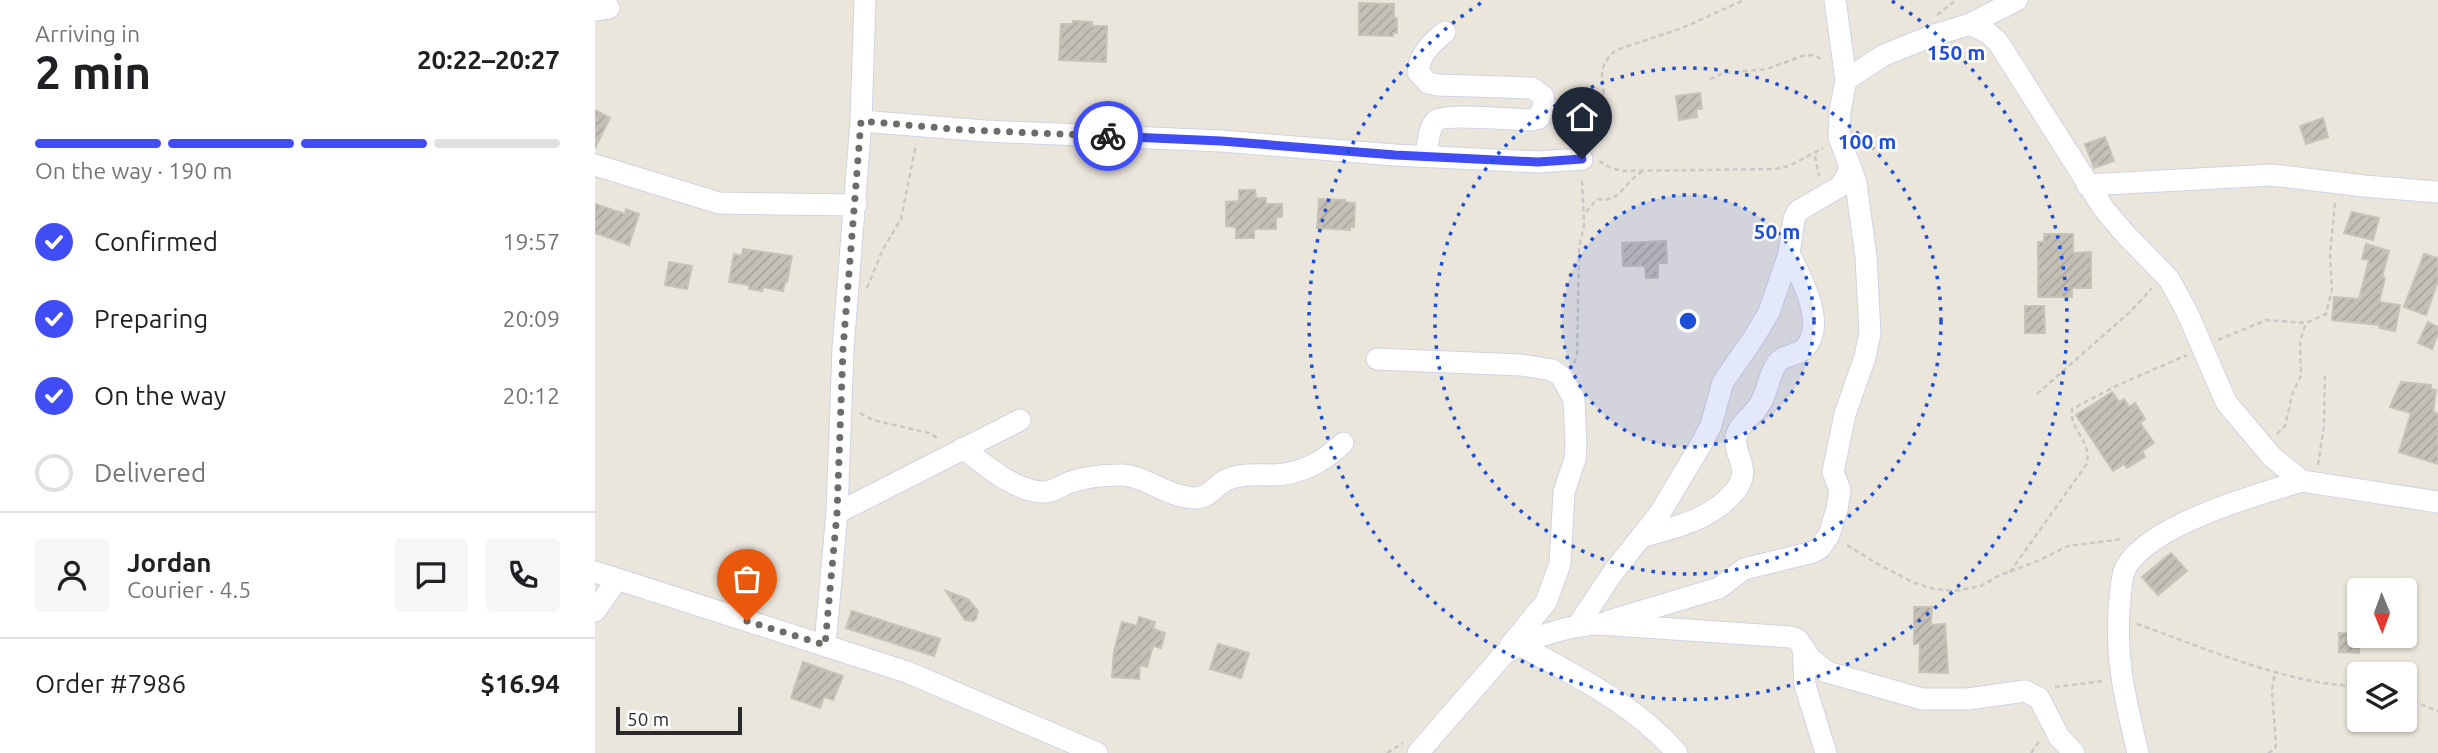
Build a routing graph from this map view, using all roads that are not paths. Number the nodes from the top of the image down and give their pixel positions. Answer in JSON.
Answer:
{"nodes":[{"id":1,"x":865,"y":0,"type":"edge"},
{"id":2,"x":1836,"y":0,"type":"edge"},
{"id":3,"x":2017,"y":0,"type":"edge"},
{"id":4,"x":1970,"y":24,"type":"junction"},
{"id":5,"x":1445,"y":32,"type":"dead end"},
{"id":6,"x":1846,"y":84,"type":"junction"},
{"id":7,"x":861,"y":121,"type":"junction"},
{"id":8,"x":1426,"y":156,"type":"junction"},
{"id":9,"x":1582,"y":159,"type":"road end"},
{"id":10,"x":595,"y":165,"type":"edge"},
{"id":11,"x":1850,"y":166,"type":"junction"},
{"id":12,"x":2087,"y":185,"type":"junction"},
{"id":13,"x":2436,"y":190,"type":"edge"},
{"id":14,"x":856,"y":205,"type":"junction"},
{"id":15,"x":1789,"y":254,"type":"junction"},
{"id":16,"x":1377,"y":359,"type":"dead end"},
{"id":17,"x":1020,"y":420,"type":"dead end"},
{"id":18,"x":1343,"y":443,"type":"dead end"},
{"id":19,"x":959,"y":451,"type":"junction"},
{"id":20,"x":2311,"y":482,"type":"junction"},
{"id":21,"x":2438,"y":502,"type":"edge"},
{"id":22,"x":837,"y":513,"type":"junction"},
{"id":23,"x":1641,"y":537,"type":"junction"},
{"id":24,"x":595,"y":572,"type":"edge"},
{"id":25,"x":617,"y":580,"type":"junction"},
{"id":26,"x":595,"y":611,"type":"edge"},
{"id":27,"x":1588,"y":625,"type":"junction"},
{"id":28,"x":825,"y":645,"type":"junction"},
{"id":29,"x":1803,"y":647,"type":"junction"},
{"id":30,"x":1512,"y":649,"type":"junction"},
{"id":31,"x":1097,"y":753,"type":"edge"},
{"id":32,"x":1418,"y":753,"type":"edge"},
{"id":33,"x":1677,"y":753,"type":"edge"},
{"id":34,"x":1826,"y":753,"type":"edge"},
{"id":35,"x":2074,"y":753,"type":"edge"},
{"id":36,"x":2138,"y":753,"type":"edge"}],
"edges":[{"from":1,"to":7,"type":"street"},
{"from":2,"to":6,"type":"street"},
{"from":3,"to":4,"type":"street"},
{"from":4,"to":6,"type":"street"},
{"from":4,"to":12,"type":"street"},
{"from":5,"to":8,"type":"street"},
{"from":6,"to":11,"type":"street"},
{"from":7,"to":8,"type":"street"},
{"from":7,"to":14,"type":"street"},
{"from":8,"to":9,"type":"street"},
{"from":10,"to":14,"type":"street"},
{"from":11,"to":15,"type":"street"},
{"from":11,"to":27,"type":"street"},
{"from":12,"to":13,"type":"street"},
{"from":12,"to":20,"type":"street"},
{"from":14,"to":22,"type":"street"},
{"from":15,"to":23,"type":"street"},
{"from":15,"to":23,"type":"street"},
{"from":16,"to":30,"type":"street"},
{"from":17,"to":19,"type":"street"},
{"from":18,"to":19,"type":"street"},
{"from":19,"to":22,"type":"street"},
{"from":20,"to":21,"type":"street"},
{"from":20,"to":36,"type":"street"},
{"from":22,"to":28,"type":"street"},
{"from":23,"to":27,"type":"street"},
{"from":24,"to":25,"type":"street"},
{"from":25,"to":26,"type":"street"},
{"from":25,"to":28,"type":"street"},
{"from":27,"to":29,"type":"street"},
{"from":27,"to":30,"type":"street"},
{"from":28,"to":31,"type":"street"},
{"from":29,"to":34,"type":"street"},
{"from":29,"to":35,"type":"street"},
{"from":30,"to":32,"type":"street"},
{"from":30,"to":33,"type":"street"}]}
